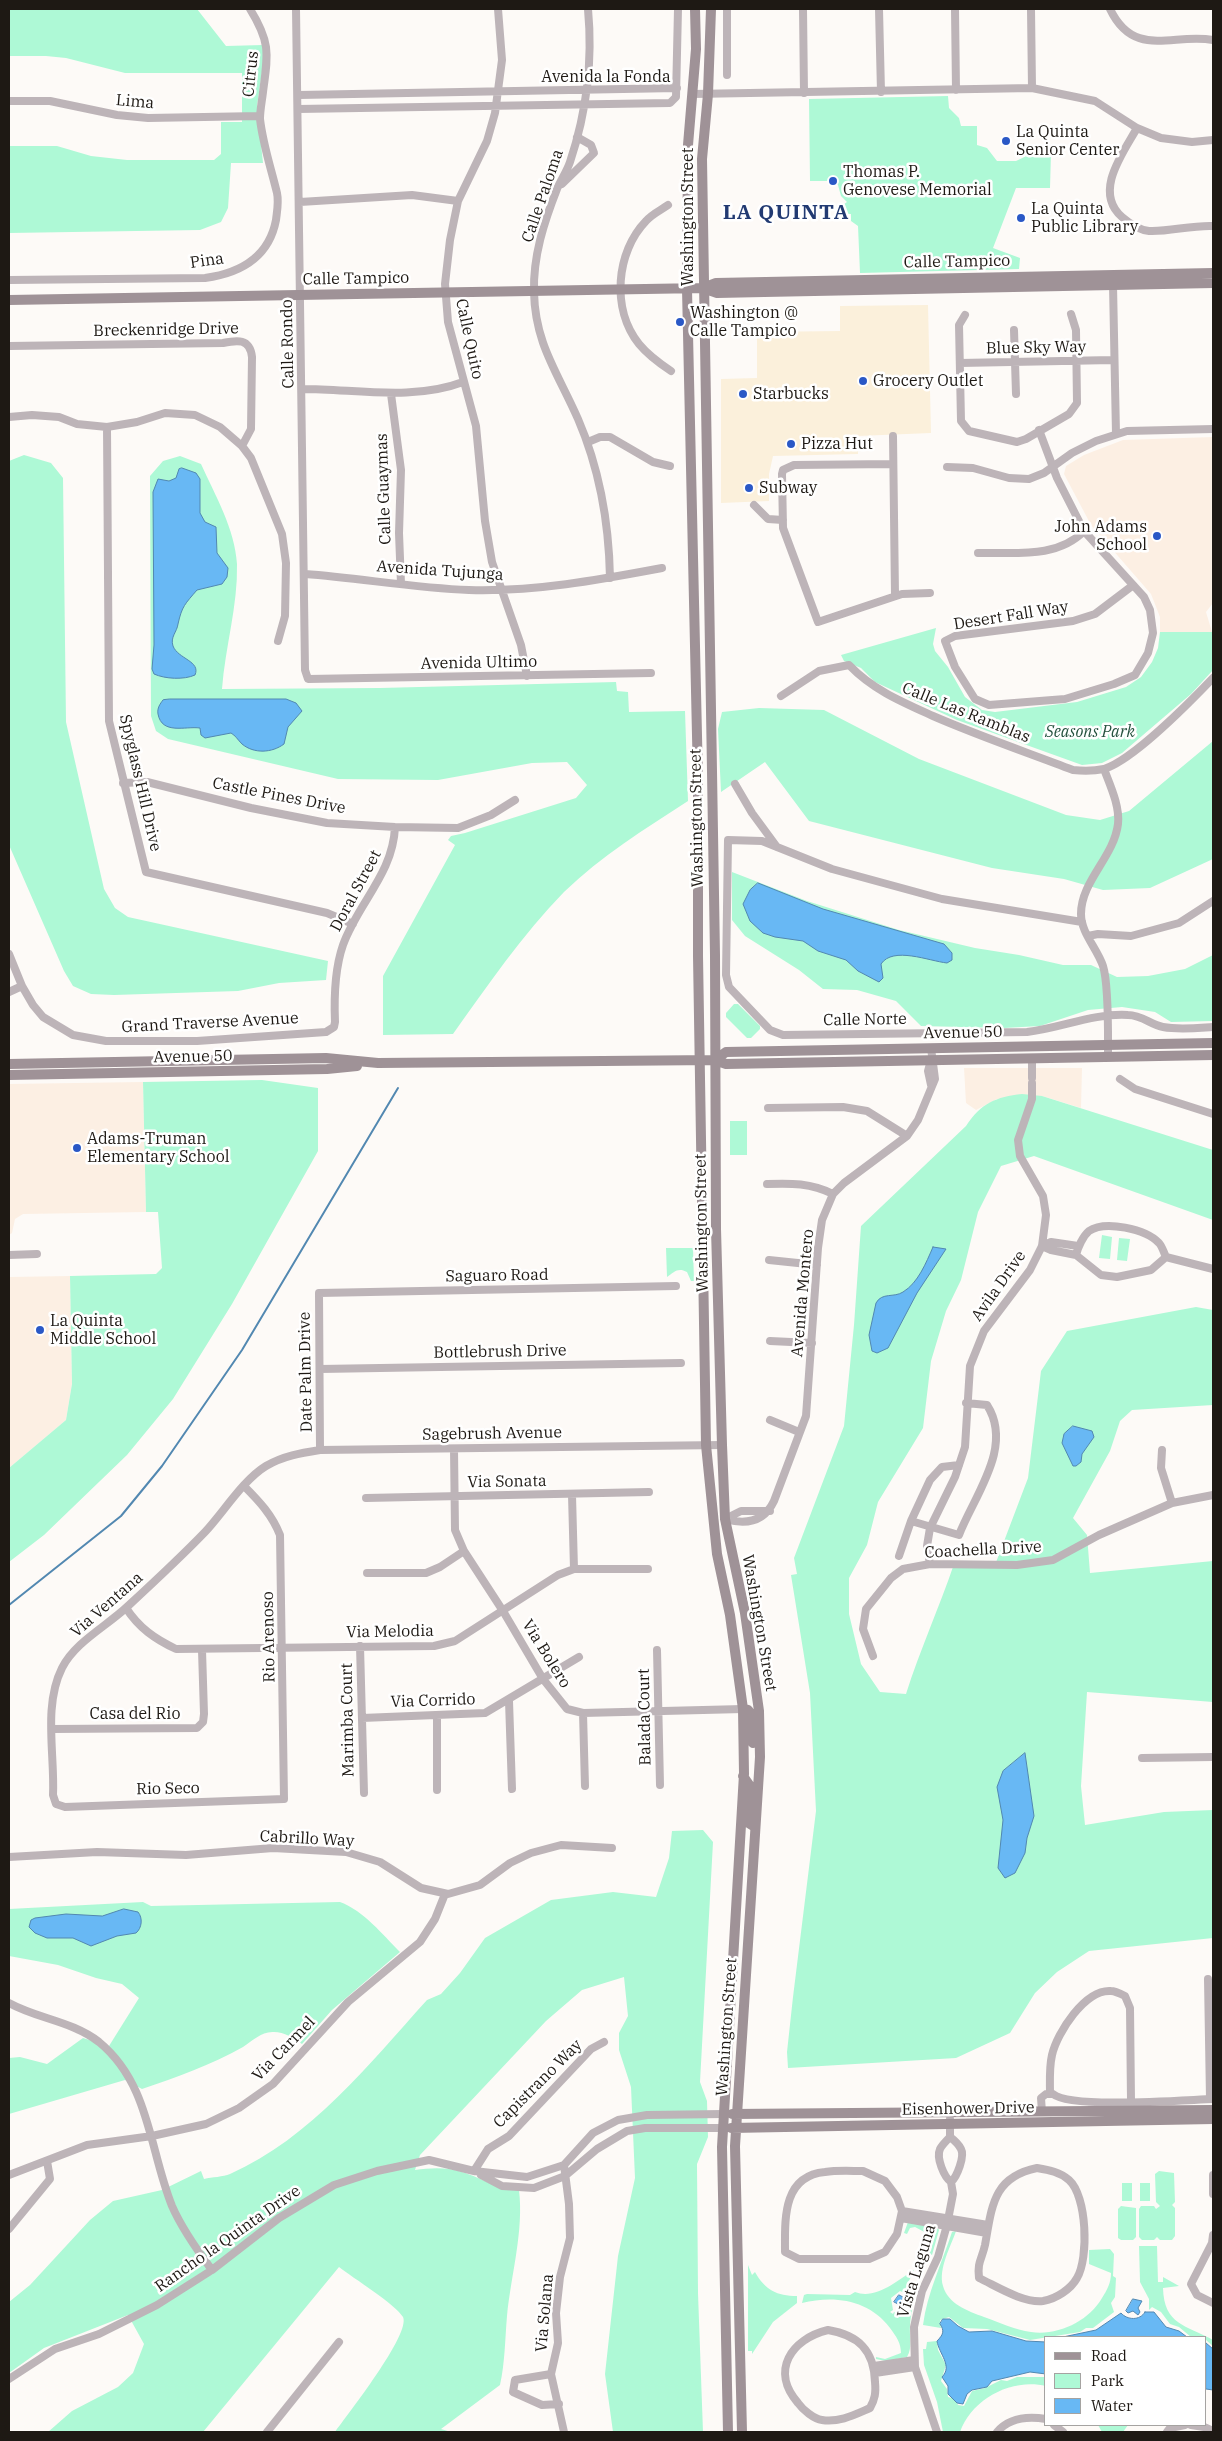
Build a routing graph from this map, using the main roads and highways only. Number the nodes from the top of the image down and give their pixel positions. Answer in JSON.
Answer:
{"nodes":[{"id":1,"x":695,"y":9,"type":"edge"},
{"id":2,"x":711,"y":9,"type":"edge"},
{"id":3,"x":1180,"y":273,"type":"junction"},
{"id":4,"x":1213,"y":273,"type":"edge"},
{"id":5,"x":1213,"y":283,"type":"edge"},
{"id":6,"x":1113,"y":286,"type":"junction"},
{"id":7,"x":687,"y":288,"type":"junction"},
{"id":8,"x":703,"y":288,"type":"junction"},
{"id":9,"x":9,"y":300,"type":"edge"},
{"id":10,"x":1213,"y":1043,"type":"edge"},
{"id":11,"x":1213,"y":1055,"type":"edge"},
{"id":12,"x":715,"y":1060,"type":"junction"},
{"id":13,"x":700,"y":1061,"type":"junction"},
{"id":14,"x":378,"y":1063,"type":"junction"},
{"id":15,"x":9,"y":1064,"type":"edge"},
{"id":16,"x":9,"y":1075,"type":"edge"},
{"id":17,"x":743,"y":1709,"type":"junction"},
{"id":18,"x":760,"y":1757,"type":"junction"},
{"id":19,"x":743,"y":1776,"type":"junction"},
{"id":20,"x":756,"y":1827,"type":"junction"},
{"id":21,"x":1212,"y":2103,"type":"edge"},
{"id":22,"x":723,"y":2114,"type":"junction"},
{"id":23,"x":737,"y":2114,"type":"junction"},
{"id":24,"x":1213,"y":2119,"type":"edge"},
{"id":25,"x":723,"y":2128,"type":"junction"},
{"id":26,"x":736,"y":2128,"type":"junction"},
{"id":27,"x":728,"y":2432,"type":"edge"},
{"id":28,"x":742,"y":2432,"type":"edge"}],
"edges":[{"from":1,"to":7,"type":"main road","name":"Washington Street"},
{"from":2,"to":8,"type":"main road","name":"Washington Street"},
{"from":3,"to":4,"type":"main road","name":"Calle Tampico"},
{"from":3,"to":6,"type":"main road"},
{"from":3,"to":8,"type":"main road","name":"Calle Tampico"},
{"from":5,"to":6,"type":"main road","name":"Calle Tampico"},
{"from":6,"to":8,"type":"main road","name":"Calle Tampico"},
{"from":7,"to":8,"type":"main road","name":"Calle Tampico"},
{"from":7,"to":9,"type":"main road","name":"Calle Tampico"},
{"from":7,"to":13,"type":"main road","name":"Washington Street"},
{"from":8,"to":12,"type":"main road","name":"Washington Street"},
{"from":10,"to":12,"type":"main road","name":"Avenue 50"},
{"from":11,"to":12,"type":"main road","name":"Avenue 50"},
{"from":12,"to":13,"type":"main road","name":"Avenue 50"},
{"from":12,"to":18,"type":"main road","name":"Washington Street"},
{"from":13,"to":14,"type":"main road","name":"Avenue 50"},
{"from":13,"to":17,"type":"main road","name":"Washington Street"},
{"from":14,"to":15,"type":"main road","name":"Avenue 50"},
{"from":14,"to":16,"type":"main road","name":"Avenue 50"},
{"from":17,"to":18,"type":"main road"},
{"from":17,"to":19,"type":"main road","name":"Washington Street"},
{"from":18,"to":20,"type":"main road","name":"Washington Street"},
{"from":19,"to":20,"type":"main road"},
{"from":19,"to":22,"type":"main road","name":"Washington Street"},
{"from":20,"to":23,"type":"main road","name":"Washington Street"},
{"from":21,"to":23,"type":"main road","name":"Eisenhower Drive"},
{"from":22,"to":23,"type":"main road","name":"Eisenhower Drive"},
{"from":22,"to":25,"type":"main road","name":"Washington Street"},
{"from":23,"to":26,"type":"main road","name":"Washington Street"},
{"from":24,"to":26,"type":"main road","name":"Eisenhower Drive"},
{"from":25,"to":26,"type":"main road","name":"Eisenhower Drive"},
{"from":25,"to":27,"type":"main road","name":"Washington Street"},
{"from":26,"to":28,"type":"main road","name":"Washington Street"}]}
